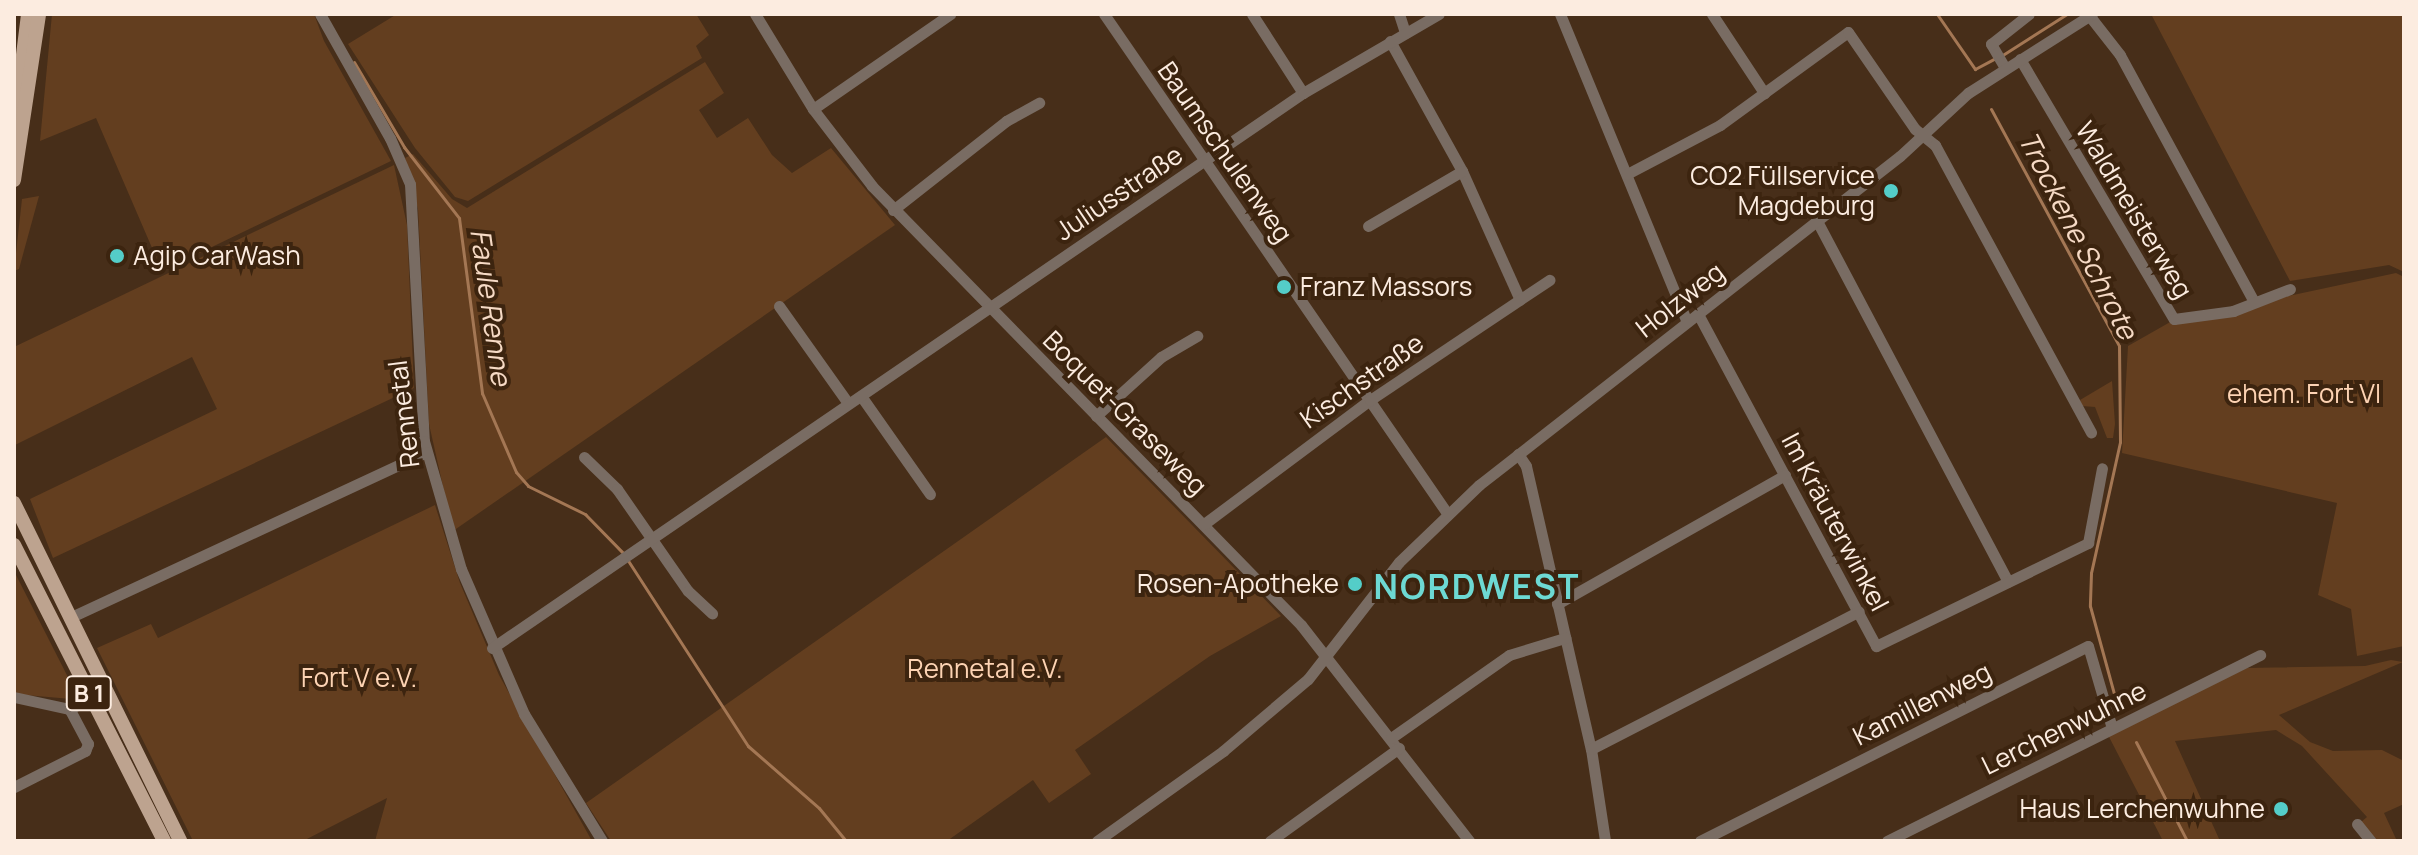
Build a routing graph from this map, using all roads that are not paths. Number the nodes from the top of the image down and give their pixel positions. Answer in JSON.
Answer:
{"nodes":[{"id":1,"x":28,"y":14,"type":"edge"},
{"id":2,"x":39,"y":14,"type":"edge"},
{"id":3,"x":320,"y":14,"type":"edge"},
{"id":4,"x":755,"y":14,"type":"edge"},
{"id":5,"x":950,"y":14,"type":"edge"},
{"id":6,"x":1104,"y":14,"type":"edge"},
{"id":7,"x":1252,"y":14,"type":"edge"},
{"id":8,"x":1399,"y":14,"type":"edge"},
{"id":9,"x":1439,"y":14,"type":"edge"},
{"id":10,"x":1560,"y":14,"type":"edge"},
{"id":11,"x":1712,"y":14,"type":"edge"},
{"id":12,"x":2029,"y":14,"type":"edge"},
{"id":13,"x":2089,"y":15,"type":"edge"},
{"id":14,"x":1405,"y":33,"type":"junction"},
{"id":15,"x":1390,"y":41,"type":"junction"},
{"id":16,"x":2020,"y":59,"type":"junction"},
{"id":17,"x":2001,"y":60,"type":"junction"},
{"id":18,"x":1303,"y":93,"type":"junction"},
{"id":19,"x":1764,"y":93,"type":"junction"},
{"id":20,"x":1039,"y":103,"type":"dead end"},
{"id":21,"x":813,"y":109,"type":"junction"},
{"id":22,"x":14,"y":127,"type":"edge"},
{"id":23,"x":1922,"y":136,"type":"junction"},
{"id":24,"x":1204,"y":161,"type":"junction"},
{"id":25,"x":1462,"y":171,"type":"junction"},
{"id":26,"x":1627,"y":174,"type":"junction"},
{"id":27,"x":14,"y":180,"type":"edge"},
{"id":28,"x":893,"y":210,"type":"junction"},
{"id":29,"x":1817,"y":221,"type":"junction"},
{"id":30,"x":1368,"y":226,"type":"dead end"},
{"id":31,"x":1549,"y":280,"type":"dead end"},
{"id":32,"x":2290,"y":289,"type":"dead end"},
{"id":33,"x":1520,"y":300,"type":"junction"},
{"id":34,"x":2253,"y":300,"type":"junction"},
{"id":35,"x":779,"y":306,"type":"dead end"},
{"id":36,"x":988,"y":308,"type":"junction"},
{"id":37,"x":1698,"y":314,"type":"junction"},
{"id":38,"x":1687,"y":322,"type":"junction"},
{"id":39,"x":1197,"y":336,"type":"dead end"},
{"id":40,"x":861,"y":396,"type":"junction"},
{"id":41,"x":1370,"y":400,"type":"junction"},
{"id":42,"x":848,"y":403,"type":"junction"},
{"id":43,"x":1096,"y":416,"type":"junction"},
{"id":44,"x":2091,"y":432,"type":"dead end"},
{"id":45,"x":426,"y":452,"type":"junction"},
{"id":46,"x":1518,"y":454,"type":"junction"},
{"id":47,"x":584,"y":457,"type":"dead end"},
{"id":48,"x":2102,"y":468,"type":"dead end"},
{"id":49,"x":1785,"y":475,"type":"junction"},
{"id":50,"x":930,"y":494,"type":"dead end"},
{"id":51,"x":14,"y":503,"type":"edge"},
{"id":52,"x":1447,"y":513,"type":"junction"},
{"id":53,"x":1204,"y":524,"type":"junction"},
{"id":54,"x":17,"y":531,"type":"edge"},
{"id":55,"x":652,"y":539,"type":"junction"},
{"id":56,"x":14,"y":545,"type":"edge"},
{"id":57,"x":2008,"y":581,"type":"junction"},
{"id":58,"x":1557,"y":604,"type":"junction"},
{"id":59,"x":1859,"y":611,"type":"junction"},
{"id":60,"x":712,"y":613,"type":"dead end"},
{"id":61,"x":69,"y":618,"type":"junction"},
{"id":62,"x":1565,"y":638,"type":"junction"},
{"id":63,"x":492,"y":648,"type":"junction"},
{"id":64,"x":2260,"y":655,"type":"dead end"},
{"id":65,"x":1330,"y":657,"type":"junction"},
{"id":66,"x":14,"y":697,"type":"edge"},
{"id":67,"x":92,"y":698,"type":"junction"},
{"id":68,"x":69,"y":709,"type":"junction"},
{"id":69,"x":2112,"y":728,"type":"junction"},
{"id":70,"x":1395,"y":743,"type":"junction"},
{"id":71,"x":1591,"y":749,"type":"junction"},
{"id":72,"x":14,"y":787,"type":"edge"},
{"id":73,"x":2357,"y":824,"type":"dead end"},
{"id":74,"x":164,"y":841,"type":"edge"},
{"id":75,"x":180,"y":841,"type":"edge"},
{"id":76,"x":602,"y":841,"type":"edge"},
{"id":77,"x":1097,"y":841,"type":"edge"},
{"id":78,"x":1270,"y":841,"type":"edge"},
{"id":79,"x":1469,"y":841,"type":"edge"},
{"id":80,"x":1605,"y":841,"type":"edge"},
{"id":81,"x":1700,"y":841,"type":"edge"},
{"id":82,"x":1887,"y":841,"type":"edge"},
{"id":83,"x":2371,"y":841,"type":"edge"}],
"edges":[{"from":1,"to":22,"type":"main road"},
{"from":2,"to":27,"type":"main road"},
{"from":3,"to":45,"type":"street","name":"Rennetal"},
{"from":4,"to":21,"type":"street","name":"Boquet-Graseweg"},
{"from":5,"to":21,"type":"street"},
{"from":6,"to":24,"type":"street","name":"Baumschulenweg"},
{"from":7,"to":18,"type":"street"},
{"from":8,"to":14,"type":"street"},
{"from":9,"to":14,"type":"street","name":"Juliusstraße"},
{"from":10,"to":26,"type":"street"},
{"from":11,"to":19,"type":"street"},
{"from":12,"to":17,"type":"street"},
{"from":13,"to":16,"type":"street","name":"Holzweg"},
{"from":13,"to":34,"type":"street"},
{"from":14,"to":15,"type":"street","name":"Juliusstraße"},
{"from":15,"to":18,"type":"street","name":"Juliusstraße"},
{"from":15,"to":25,"type":"street"},
{"from":16,"to":17,"type":"street","name":"Holzweg"},
{"from":16,"to":34,"type":"street","name":"Waldmeisterweg"},
{"from":17,"to":23,"type":"street","name":"Holzweg"},
{"from":18,"to":24,"type":"street","name":"Juliusstraße"},
{"from":19,"to":23,"type":"street"},
{"from":19,"to":26,"type":"street"},
{"from":20,"to":28,"type":"street"},
{"from":21,"to":28,"type":"street","name":"Boquet-Graseweg"},
{"from":23,"to":29,"type":"street","name":"Holzweg"},
{"from":23,"to":44,"type":"street"},
{"from":24,"to":36,"type":"street","name":"Juliusstraße"},
{"from":24,"to":41,"type":"street","name":"Baumschulenweg"},
{"from":25,"to":30,"type":"street"},
{"from":25,"to":33,"type":"street"},
{"from":26,"to":38,"type":"street"},
{"from":28,"to":36,"type":"street","name":"Boquet-Graseweg"},
{"from":29,"to":37,"type":"street","name":"Holzweg"},
{"from":29,"to":57,"type":"street"},
{"from":31,"to":33,"type":"street","name":"Kischstraße"},
{"from":32,"to":34,"type":"street","name":"Waldmeisterweg"},
{"from":33,"to":41,"type":"street","name":"Kischstraße"},
{"from":35,"to":42,"type":"street"},
{"from":36,"to":40,"type":"street","name":"Juliusstraße"},
{"from":36,"to":43,"type":"street","name":"Boquet-Graseweg"},
{"from":37,"to":38,"type":"street","name":"Holzweg"},
{"from":37,"to":49,"type":"street","name":"Im Kräuterwinkel"},
{"from":38,"to":46,"type":"street","name":"Holzweg"},
{"from":39,"to":43,"type":"street"},
{"from":40,"to":42,"type":"street","name":"Juliusstraße"},
{"from":40,"to":50,"type":"street"},
{"from":41,"to":52,"type":"street","name":"Baumschulenweg"},
{"from":41,"to":53,"type":"street","name":"Kischstraße"},
{"from":42,"to":55,"type":"street","name":"Juliusstraße"},
{"from":43,"to":53,"type":"street","name":"Boquet-Graseweg"},
{"from":45,"to":61,"type":"street"},
{"from":45,"to":63,"type":"street","name":"Rennetal"},
{"from":46,"to":52,"type":"street","name":"Holzweg"},
{"from":46,"to":58,"type":"street"},
{"from":47,"to":55,"type":"street"},
{"from":48,"to":57,"type":"street","name":"Im Kräuterwinkel"},
{"from":49,"to":58,"type":"street"},
{"from":49,"to":59,"type":"street","name":"Im Kräuterwinkel"},
{"from":51,"to":54,"type":"main road","number":"B 1"},
{"from":52,"to":65,"type":"street","name":"Holzweg"},
{"from":53,"to":65,"type":"street","name":"Boquet-Graseweg"},
{"from":54,"to":61,"type":"main road","number":"B 1"},
{"from":55,"to":60,"type":"street"},
{"from":55,"to":63,"type":"street","name":"Juliusstraße"},
{"from":56,"to":67,"type":"main road","number":"B 1"},
{"from":57,"to":59,"type":"street","name":"Im Kräuterwinkel"},
{"from":58,"to":62,"type":"street"},
{"from":59,"to":71,"type":"street"},
{"from":61,"to":75,"type":"main road","number":"B 1"},
{"from":62,"to":70,"type":"street"},
{"from":62,"to":71,"type":"street"},
{"from":63,"to":76,"type":"street","name":"Rennetal"},
{"from":64,"to":69,"type":"street","name":"Lerchenwuhne"},
{"from":65,"to":70,"type":"street","name":"Boquet-Graseweg"},
{"from":65,"to":77,"type":"street","name":"Holzweg"},
{"from":66,"to":68,"type":"street"},
{"from":67,"to":68,"type":"street"},
{"from":67,"to":74,"type":"main road","number":"B 1"},
{"from":68,"to":72,"type":"street"},
{"from":69,"to":81,"type":"street","name":"Kamillenweg"},
{"from":69,"to":82,"type":"street","name":"Lerchenwuhne"},
{"from":70,"to":78,"type":"street"},
{"from":70,"to":79,"type":"street","name":"Boquet-Graseweg"},
{"from":71,"to":80,"type":"street"},
{"from":73,"to":83,"type":"street"}]}
